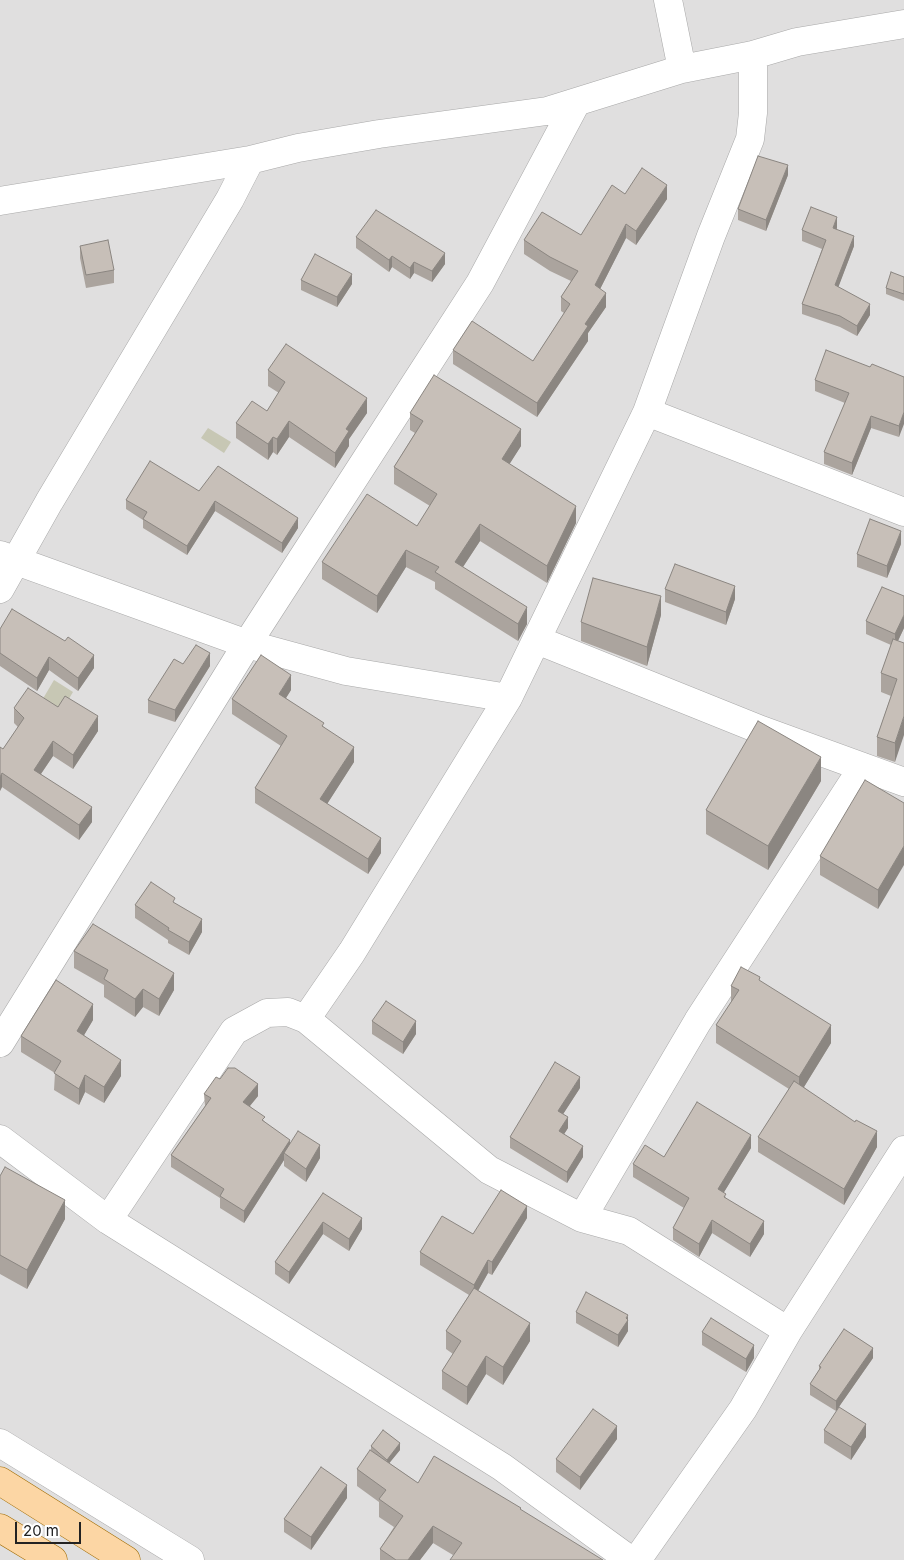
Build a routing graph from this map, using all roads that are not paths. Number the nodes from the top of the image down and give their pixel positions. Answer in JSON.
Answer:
{"nodes":[{"id":1,"x":668,"y":0,"type":"edge"},
{"id":2,"x":904,"y":24,"type":"edge"},
{"id":3,"x":753,"y":55,"type":"junction"},
{"id":4,"x":682,"y":69,"type":"junction"},
{"id":5,"x":576,"y":103,"type":"junction"},
{"id":6,"x":250,"y":160,"type":"junction"},
{"id":7,"x":0,"y":201,"type":"edge"},
{"id":8,"x":647,"y":412,"type":"junction"},
{"id":9,"x":904,"y":512,"type":"edge"},
{"id":10,"x":9,"y":558,"type":"edge"},
{"id":11,"x":0,"y":590,"type":"edge"},
{"id":12,"x":537,"y":640,"type":"junction"},
{"id":13,"x":247,"y":644,"type":"junction"},
{"id":14,"x":508,"y":698,"type":"junction"},
{"id":15,"x":863,"y":768,"type":"junction"},
{"id":16,"x":904,"y":782,"type":"edge"},
{"id":17,"x":306,"y":1018,"type":"junction"},
{"id":18,"x":0,"y":1043,"type":"edge"},
{"id":19,"x":0,"y":1139,"type":"edge"},
{"id":20,"x":904,"y":1150,"type":"edge"},
{"id":21,"x":582,"y":1218,"type":"junction"},
{"id":22,"x":108,"y":1220,"type":"junction"},
{"id":23,"x":788,"y":1331,"type":"junction"},
{"id":24,"x":0,"y":1443,"type":"edge"},
{"id":25,"x":0,"y":1481,"type":"edge"},
{"id":26,"x":0,"y":1528,"type":"edge"},
{"id":27,"x":53,"y":1560,"type":"edge"},
{"id":28,"x":126,"y":1560,"type":"edge"},
{"id":29,"x":190,"y":1560,"type":"edge"},
{"id":30,"x":630,"y":1560,"type":"edge"},
{"id":31,"x":638,"y":1560,"type":"edge"}],
"edges":[{"from":1,"to":4,"type":"street"},
{"from":2,"to":3,"type":"street"},
{"from":3,"to":4,"type":"street"},
{"from":3,"to":8,"type":"street"},
{"from":4,"to":5,"type":"street"},
{"from":5,"to":6,"type":"street"},
{"from":5,"to":13,"type":"street"},
{"from":6,"to":7,"type":"street"},
{"from":6,"to":10,"type":"street"},
{"from":8,"to":9,"type":"street"},
{"from":8,"to":12,"type":"street"},
{"from":10,"to":11,"type":"street"},
{"from":10,"to":13,"type":"street"},
{"from":12,"to":14,"type":"street"},
{"from":12,"to":15,"type":"street"},
{"from":13,"to":14,"type":"street"},
{"from":13,"to":18,"type":"street"},
{"from":14,"to":17,"type":"street"},
{"from":15,"to":16,"type":"street"},
{"from":15,"to":21,"type":"street"},
{"from":17,"to":21,"type":"street"},
{"from":17,"to":22,"type":"street"},
{"from":19,"to":22,"type":"street"},
{"from":20,"to":23,"type":"street"},
{"from":21,"to":23,"type":"street"},
{"from":22,"to":30,"type":"street"},
{"from":23,"to":31,"type":"street"},
{"from":24,"to":29,"type":"street"},
{"from":25,"to":28,"type":"main road"},
{"from":26,"to":27,"type":"main road"}]}
